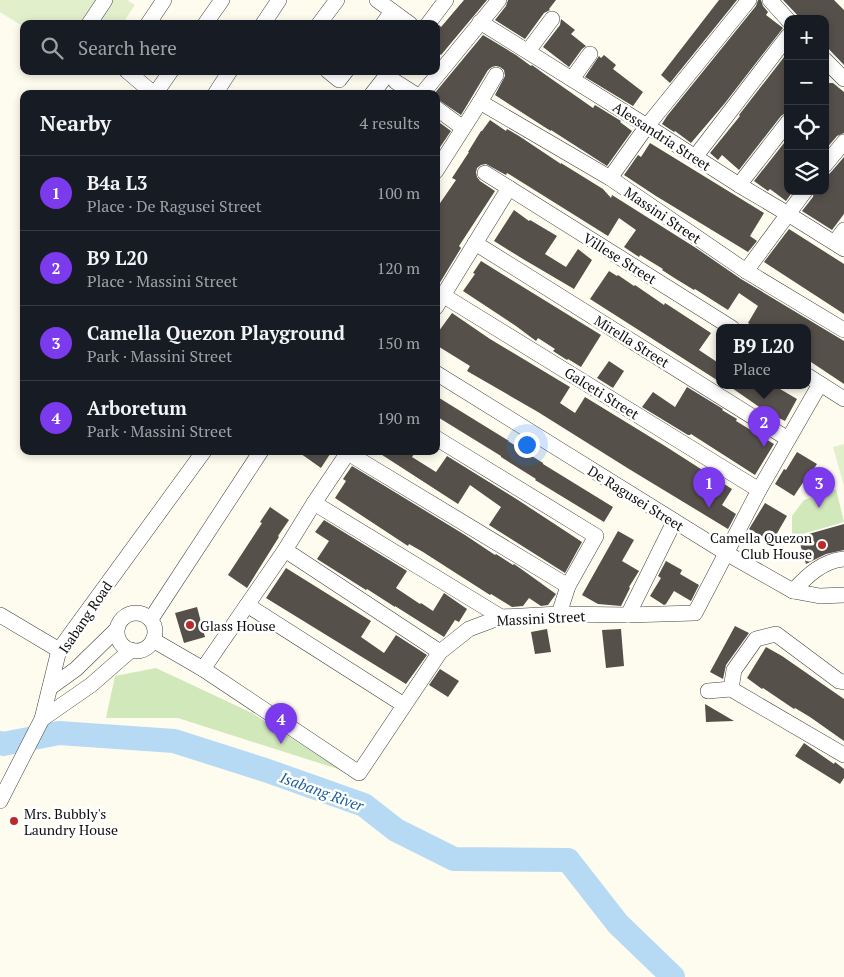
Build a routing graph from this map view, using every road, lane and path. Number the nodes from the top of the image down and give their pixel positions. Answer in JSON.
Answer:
{"nodes":[{"id":1,"x":105,"y":0,"type":"edge"},
{"id":2,"x":164,"y":0,"type":"edge"},
{"id":3,"x":222,"y":0,"type":"edge"},
{"id":4,"x":279,"y":0,"type":"edge"},
{"id":5,"x":337,"y":0,"type":"edge"},
{"id":6,"x":377,"y":0,"type":"edge"},
{"id":7,"x":446,"y":0,"type":"edge"},
{"id":8,"x":499,"y":0,"type":"edge"},
{"id":9,"x":749,"y":0,"type":"edge"},
{"id":10,"x":770,"y":0,"type":"edge"},
{"id":11,"x":392,"y":12,"type":"junction"},
{"id":12,"x":784,"y":16,"type":"edge"},
{"id":13,"x":552,"y":19,"type":"dead end"},
{"id":14,"x":92,"y":20,"type":"edge"},
{"id":15,"x":151,"y":20,"type":"edge"},
{"id":16,"x":208,"y":20,"type":"edge"},
{"id":17,"x":267,"y":20,"type":"edge"},
{"id":18,"x":321,"y":20,"type":"edge"},
{"id":19,"x":385,"y":20,"type":"edge"},
{"id":20,"x":404,"y":20,"type":"edge"},
{"id":21,"x":431,"y":20,"type":"edge"},
{"id":22,"x":480,"y":22,"type":"junction"},
{"id":23,"x":784,"y":41,"type":"edge"},
{"id":24,"x":528,"y":51,"type":"junction"},
{"id":25,"x":590,"y":54,"type":"dead end"},
{"id":26,"x":829,"y":68,"type":"edge"},
{"id":27,"x":440,"y":72,"type":"edge"},
{"id":28,"x":132,"y":75,"type":"edge"},
{"id":29,"x":168,"y":75,"type":"edge"},
{"id":30,"x":227,"y":75,"type":"edge"},
{"id":31,"x":333,"y":75,"type":"edge"},
{"id":32,"x":343,"y":75,"type":"edge"},
{"id":33,"x":437,"y":75,"type":"edge"},
{"id":34,"x":496,"y":75,"type":"dead end"},
{"id":35,"x":393,"y":77,"type":"edge"},
{"id":36,"x":572,"y":79,"type":"junction"},
{"id":37,"x":844,"y":79,"type":"edge"},
{"id":38,"x":149,"y":90,"type":"edge"},
{"id":39,"x":157,"y":90,"type":"edge"},
{"id":40,"x":218,"y":90,"type":"edge"},
{"id":41,"x":377,"y":90,"type":"edge"},
{"id":42,"x":410,"y":90,"type":"edge"},
{"id":43,"x":425,"y":90,"type":"edge"},
{"id":44,"x":480,"y":102,"type":"junction"},
{"id":45,"x":440,"y":111,"type":"edge"},
{"id":46,"x":648,"y":126,"type":"junction"},
{"id":47,"x":784,"y":127,"type":"edge"},
{"id":48,"x":463,"y":128,"type":"junction"},
{"id":49,"x":844,"y":142,"type":"edge"},
{"id":50,"x":695,"y":157,"type":"junction"},
{"id":51,"x":829,"y":161,"type":"edge"},
{"id":52,"x":440,"y":165,"type":"edge"},
{"id":53,"x":485,"y":172,"type":"dead end"},
{"id":54,"x":610,"y":178,"type":"junction"},
{"id":55,"x":739,"y":185,"type":"junction"},
{"id":56,"x":508,"y":188,"type":"junction"},
{"id":57,"x":802,"y":195,"type":"edge"},
{"id":58,"x":788,"y":214,"type":"junction"},
{"id":59,"x":844,"y":230,"type":"edge"},
{"id":60,"x":475,"y":243,"type":"junction"},
{"id":61,"x":839,"y":246,"type":"edge"},
{"id":62,"x":746,"y":271,"type":"junction"},
{"id":63,"x":440,"y":302,"type":"edge"},
{"id":64,"x":726,"y":324,"type":"edge"},
{"id":65,"x":844,"y":330,"type":"edge"},
{"id":66,"x":440,"y":376,"type":"edge"},
{"id":67,"x":814,"y":380,"type":"edge"},
{"id":68,"x":810,"y":389,"type":"edge"},
{"id":69,"x":844,"y":399,"type":"edge"},
{"id":70,"x":788,"y":439,"type":"junction"},
{"id":71,"x":440,"y":440,"type":"edge"},
{"id":72,"x":201,"y":455,"type":"edge"},
{"id":73,"x":258,"y":455,"type":"edge"},
{"id":74,"x":347,"y":455,"type":"edge"},
{"id":75,"x":354,"y":455,"type":"edge"},
{"id":76,"x":759,"y":490,"type":"junction"},
{"id":77,"x":314,"y":503,"type":"junction"},
{"id":78,"x":674,"y":522,"type":"junction"},
{"id":79,"x":285,"y":550,"type":"junction"},
{"id":80,"x":726,"y":553,"type":"junction"},
{"id":81,"x":844,"y":559,"type":"edge"},
{"id":82,"x":568,"y":586,"type":"junction"},
{"id":83,"x":792,"y":591,"type":"junction"},
{"id":84,"x":844,"y":595,"type":"edge"},
{"id":85,"x":247,"y":605,"type":"junction"},
{"id":86,"x":559,"y":614,"type":"junction"},
{"id":87,"x":0,"y":615,"type":"edge"},
{"id":88,"x":628,"y":615,"type":"junction"},
{"id":89,"x":501,"y":617,"type":"junction"},
{"id":90,"x":150,"y":619,"type":"junction"},
{"id":91,"x":117,"y":629,"type":"junction"},
{"id":92,"x":153,"y":640,"type":"junction"},
{"id":93,"x":59,"y":650,"type":"junction"},
{"id":94,"x":131,"y":650,"type":"junction"},
{"id":95,"x":440,"y":652,"type":"junction"},
{"id":96,"x":203,"y":669,"type":"junction"},
{"id":97,"x":844,"y":682,"type":"edge"},
{"id":98,"x":51,"y":687,"type":"junction"},
{"id":99,"x":732,"y":689,"type":"junction"},
{"id":100,"x":708,"y":691,"type":"dead end"},
{"id":101,"x":404,"y":705,"type":"junction"},
{"id":102,"x":41,"y":722,"type":"junction"},
{"id":103,"x":844,"y":755,"type":"edge"},
{"id":104,"x":0,"y":801,"type":"edge"}],
"edges":[{"from":1,"to":14,"type":"street"},
{"from":2,"to":15,"type":"street"},
{"from":3,"to":16,"type":"street"},
{"from":4,"to":17,"type":"street"},
{"from":5,"to":18,"type":"street"},
{"from":6,"to":11,"type":"street"},
{"from":7,"to":21,"type":"street"},
{"from":8,"to":22,"type":"street"},
{"from":9,"to":46,"type":"street"},
{"from":10,"to":12,"type":"street"},
{"from":11,"to":19,"type":"street"},
{"from":11,"to":20,"type":"street"},
{"from":13,"to":24,"type":"street"},
{"from":22,"to":24,"type":"street","name":"Alessandria Street"},
{"from":22,"to":27,"type":"street"},
{"from":23,"to":50,"type":"street"},
{"from":24,"to":36,"type":"street","name":"Alessandria Street"},
{"from":25,"to":36,"type":"street"},
{"from":26,"to":37,"type":"street"},
{"from":28,"to":38,"type":"street"},
{"from":29,"to":39,"type":"street"},
{"from":30,"to":40,"type":"street"},
{"from":31,"to":32,"type":"street"},
{"from":33,"to":43,"type":"street"},
{"from":34,"to":44,"type":"street"},
{"from":35,"to":41,"type":"street"},
{"from":35,"to":42,"type":"street"},
{"from":36,"to":46,"type":"street","name":"Alessandria Street"},
{"from":44,"to":48,"type":"street"},
{"from":44,"to":54,"type":"street","name":"Massini Street"},
{"from":45,"to":48,"type":"street"},
{"from":46,"to":50,"type":"street","name":"Alessandria Street"},
{"from":46,"to":54,"type":"street"},
{"from":47,"to":55,"type":"street"},
{"from":48,"to":52,"type":"street"},
{"from":49,"to":51,"type":"street"},
{"from":50,"to":55,"type":"street","name":"Alessandria Street"},
{"from":53,"to":56,"type":"street","name":"Villese Street"},
{"from":54,"to":62,"type":"street","name":"Massini Street"},
{"from":55,"to":58,"type":"street","name":"Alessandria Street"},
{"from":56,"to":60,"type":"street"},
{"from":56,"to":64,"type":"street","name":"Villese Street"},
{"from":57,"to":58,"type":"street"},
{"from":58,"to":61,"type":"street","name":"Alessandria Street"},
{"from":58,"to":62,"type":"street"},
{"from":59,"to":61,"type":"street"},
{"from":60,"to":63,"type":"street"},
{"from":60,"to":70,"type":"street","name":"Mirella Street"},
{"from":62,"to":65,"type":"street","name":"Massini Street"},
{"from":63,"to":76,"type":"street","name":"Galceti Street"},
{"from":66,"to":78,"type":"street","name":"De Ragusei Street"},
{"from":67,"to":69,"type":"street","name":"Massini Street"},
{"from":68,"to":70,"type":"street","name":"Massini Street"},
{"from":70,"to":76,"type":"street","name":"Massini Street"},
{"from":71,"to":82,"type":"street"},
{"from":72,"to":93,"type":"street","name":"Isabang Road"},
{"from":73,"to":90,"type":"street"},
{"from":74,"to":77,"type":"street"},
{"from":75,"to":82,"type":"street"},
{"from":76,"to":80,"type":"street","name":"Massini Street"},
{"from":77,"to":79,"type":"street"},
{"from":77,"to":89,"type":"street"},
{"from":78,"to":80,"type":"street","name":"De Ragusei Street"},
{"from":78,"to":88,"type":"street"},
{"from":79,"to":85,"type":"street"},
{"from":79,"to":95,"type":"street"},
{"from":80,"to":83,"type":"street","name":"De Ragusei Street"},
{"from":80,"to":88,"type":"street","name":"Massini Street"},
{"from":81,"to":83,"type":"street"},
{"from":82,"to":86,"type":"street"},
{"from":83,"to":84,"type":"street","name":"De Ragusei Street"},
{"from":85,"to":96,"type":"street"},
{"from":85,"to":101,"type":"street"},
{"from":86,"to":88,"type":"street","name":"Massini Street"},
{"from":86,"to":89,"type":"street","name":"Massini Street"},
{"from":87,"to":93,"type":"street"},
{"from":89,"to":95,"type":"street","name":"Massini Street"},
{"from":90,"to":91,"type":"street"},
{"from":90,"to":92,"type":"street"},
{"from":91,"to":94,"type":"street"},
{"from":91,"to":98,"type":"street"},
{"from":92,"to":94,"type":"street"},
{"from":92,"to":96,"type":"street","name":"Massini Street"},
{"from":93,"to":98,"type":"street","name":"Isabang Road"},
{"from":94,"to":102,"type":"street"},
{"from":95,"to":101,"type":"street","name":"Massini Street"},
{"from":96,"to":101,"type":"street","name":"Massini Street"},
{"from":97,"to":99,"type":"street"},
{"from":98,"to":102,"type":"street","name":"Isabang Road"},
{"from":99,"to":100,"type":"street"},
{"from":99,"to":103,"type":"street"},
{"from":102,"to":104,"type":"street","name":"Isabang Road"}]}
